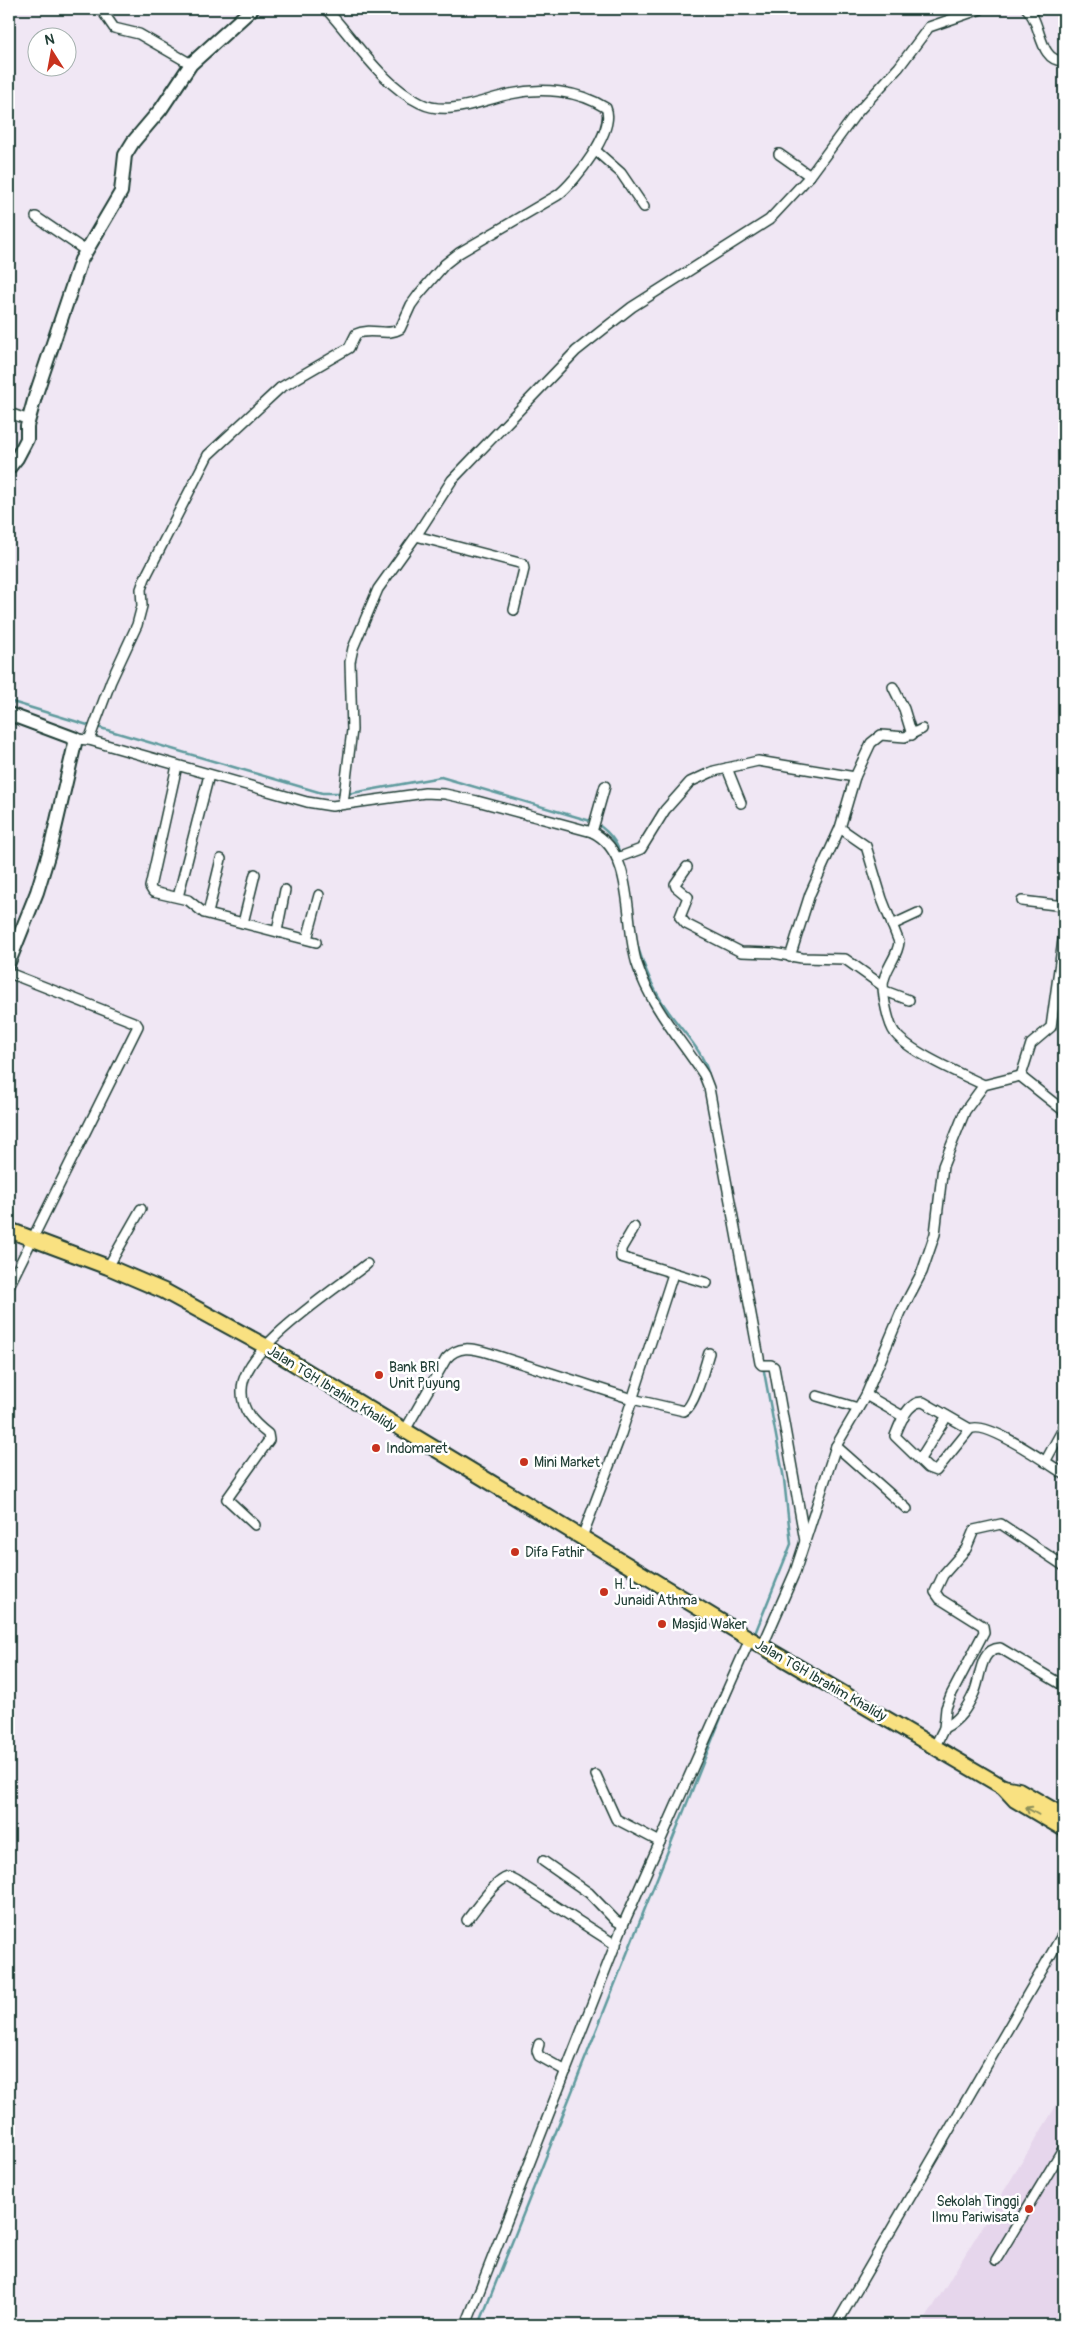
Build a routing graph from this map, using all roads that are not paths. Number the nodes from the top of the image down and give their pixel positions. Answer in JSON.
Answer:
{"nodes":[{"id":1,"x":101,"y":9,"type":"edge"},
{"id":2,"x":252,"y":9,"type":"edge"},
{"id":3,"x":326,"y":9,"type":"edge"},
{"id":4,"x":981,"y":9,"type":"edge"},
{"id":5,"x":1027,"y":9,"type":"edge"},
{"id":6,"x":1064,"y":61,"type":"edge"},
{"id":7,"x":191,"y":64,"type":"junction"},
{"id":8,"x":595,"y":150,"type":"junction"},
{"id":9,"x":779,"y":154,"type":"dead end"},
{"id":10,"x":810,"y":176,"type":"junction"},
{"id":11,"x":644,"y":206,"type":"dead end"},
{"id":12,"x":36,"y":216,"type":"dead end"},
{"id":13,"x":86,"y":251,"type":"junction"},
{"id":14,"x":9,"y":413,"type":"edge"},
{"id":15,"x":29,"y":420,"type":"junction"},
{"id":16,"x":9,"y":468,"type":"edge"},
{"id":17,"x":416,"y":536,"type":"junction"},
{"id":18,"x":514,"y":610,"type":"dead end"},
{"id":19,"x":893,"y":687,"type":"dead end"},
{"id":20,"x":9,"y":714,"type":"edge"},
{"id":21,"x":922,"y":729,"type":"dead end"},
{"id":22,"x":912,"y":735,"type":"junction"},
{"id":23,"x":86,"y":738,"type":"junction"},
{"id":24,"x":178,"y":766,"type":"junction"},
{"id":25,"x":727,"y":768,"type":"junction"},
{"id":26,"x":209,"y":775,"type":"junction"},
{"id":27,"x":855,"y":777,"type":"junction"},
{"id":28,"x":605,"y":786,"type":"dead end"},
{"id":29,"x":344,"y":797,"type":"junction"},
{"id":30,"x":741,"y":803,"type":"dead end"},
{"id":31,"x":594,"y":826,"type":"junction"},
{"id":32,"x":840,"y":828,"type":"junction"},
{"id":33,"x":621,"y":857,"type":"junction"},
{"id":34,"x":221,"y":859,"type":"dead end"},
{"id":35,"x":687,"y":868,"type":"dead end"},
{"id":36,"x":255,"y":874,"type":"dead end"},
{"id":37,"x":285,"y":890,"type":"dead end"},
{"id":38,"x":319,"y":895,"type":"dead end"},
{"id":39,"x":178,"y":897,"type":"junction"},
{"id":40,"x":1022,"y":901,"type":"dead end"},
{"id":41,"x":1064,"y":906,"type":"edge"},
{"id":42,"x":208,"y":913,"type":"junction"},
{"id":43,"x":918,"y":913,"type":"dead end"},
{"id":44,"x":243,"y":922,"type":"junction"},
{"id":45,"x":892,"y":925,"type":"junction"},
{"id":46,"x":277,"y":931,"type":"junction"},
{"id":47,"x":1064,"y":933,"type":"edge"},
{"id":48,"x":790,"y":956,"type":"junction"},
{"id":49,"x":9,"y":962,"type":"edge"},
{"id":50,"x":9,"y":973,"type":"edge"},
{"id":51,"x":884,"y":989,"type":"junction"},
{"id":52,"x":909,"y":1000,"type":"dead end"},
{"id":53,"x":1021,"y":1076,"type":"junction"},
{"id":54,"x":984,"y":1085,"type":"junction"},
{"id":55,"x":1064,"y":1111,"type":"edge"},
{"id":56,"x":142,"y":1209,"type":"dead end"},
{"id":57,"x":634,"y":1227,"type":"dead end"},
{"id":58,"x":9,"y":1230,"type":"edge"},
{"id":59,"x":34,"y":1239,"type":"junction"},
{"id":60,"x":368,"y":1264,"type":"dead end"},
{"id":61,"x":108,"y":1267,"type":"junction"},
{"id":62,"x":673,"y":1274,"type":"junction"},
{"id":63,"x":707,"y":1283,"type":"dead end"},
{"id":64,"x":9,"y":1286,"type":"edge"},
{"id":65,"x":265,"y":1346,"type":"junction"},
{"id":66,"x":709,"y":1353,"type":"dead end"},
{"id":67,"x":866,"y":1395,"type":"junction"},
{"id":68,"x":817,"y":1396,"type":"dead end"},
{"id":69,"x":632,"y":1399,"type":"junction"},
{"id":70,"x":858,"y":1408,"type":"junction"},
{"id":71,"x":947,"y":1416,"type":"junction"},
{"id":72,"x":904,"y":1417,"type":"junction"},
{"id":73,"x":1064,"y":1427,"type":"edge"},
{"id":74,"x":970,"y":1429,"type":"junction"},
{"id":75,"x":404,"y":1432,"type":"junction"},
{"id":76,"x":836,"y":1446,"type":"junction"},
{"id":77,"x":920,"y":1459,"type":"junction"},
{"id":78,"x":1044,"y":1462,"type":"junction"},
{"id":79,"x":1064,"y":1474,"type":"edge"},
{"id":80,"x":907,"y":1509,"type":"dead end"},
{"id":81,"x":255,"y":1525,"type":"dead end"},
{"id":82,"x":582,"y":1537,"type":"junction"},
{"id":83,"x":805,"y":1541,"type":"junction"},
{"id":84,"x":1064,"y":1566,"type":"edge"},
{"id":85,"x":756,"y":1642,"type":"junction"},
{"id":86,"x":1064,"y":1686,"type":"edge"},
{"id":87,"x":944,"y":1728,"type":"junction"},
{"id":88,"x":935,"y":1746,"type":"junction"},
{"id":89,"x":596,"y":1775,"type":"dead end"},
{"id":90,"x":1003,"y":1787,"type":"junction"},
{"id":91,"x":1064,"y":1816,"type":"edge"},
{"id":92,"x":1064,"y":1829,"type":"edge"},
{"id":93,"x":660,"y":1842,"type":"junction"},
{"id":94,"x":543,"y":1861,"type":"dead end"},
{"id":95,"x":467,"y":1920,"type":"dead end"},
{"id":96,"x":623,"y":1925,"type":"junction"},
{"id":97,"x":1064,"y":1932,"type":"edge"},
{"id":98,"x":616,"y":1945,"type":"junction"},
{"id":99,"x":539,"y":2044,"type":"dead end"},
{"id":100,"x":566,"y":2071,"type":"junction"},
{"id":101,"x":1064,"y":2147,"type":"edge"},
{"id":102,"x":996,"y":2260,"type":"dead end"},
{"id":103,"x":466,"y":2325,"type":"edge"},
{"id":104,"x":836,"y":2325,"type":"edge"}],
"edges":[{"from":1,"to":7,"type":"street"},
{"from":2,"to":7,"type":"street"},
{"from":3,"to":8,"type":"street"},
{"from":4,"to":10,"type":"street"},
{"from":5,"to":6,"type":"street"},
{"from":7,"to":13,"type":"street"},
{"from":8,"to":11,"type":"street"},
{"from":8,"to":23,"type":"street"},
{"from":9,"to":10,"type":"street"},
{"from":10,"to":17,"type":"street"},
{"from":12,"to":13,"type":"street"},
{"from":13,"to":15,"type":"street"},
{"from":14,"to":15,"type":"street"},
{"from":15,"to":16,"type":"street"},
{"from":17,"to":18,"type":"street"},
{"from":17,"to":29,"type":"street"},
{"from":19,"to":22,"type":"street"},
{"from":20,"to":23,"type":"street"},
{"from":21,"to":22,"type":"street"},
{"from":22,"to":27,"type":"street"},
{"from":23,"to":24,"type":"street"},
{"from":23,"to":49,"type":"street"},
{"from":24,"to":26,"type":"street"},
{"from":24,"to":39,"type":"street"},
{"from":25,"to":27,"type":"street"},
{"from":25,"to":30,"type":"street"},
{"from":25,"to":33,"type":"street"},
{"from":26,"to":29,"type":"street"},
{"from":26,"to":39,"type":"street"},
{"from":27,"to":32,"type":"street"},
{"from":28,"to":31,"type":"street"},
{"from":29,"to":31,"type":"street"},
{"from":31,"to":33,"type":"street"},
{"from":32,"to":45,"type":"street"},
{"from":32,"to":48,"type":"street"},
{"from":33,"to":83,"type":"street"},
{"from":34,"to":42,"type":"street"},
{"from":35,"to":48,"type":"street"},
{"from":36,"to":44,"type":"street"},
{"from":37,"to":46,"type":"street"},
{"from":38,"to":46,"type":"street"},
{"from":39,"to":42,"type":"street"},
{"from":40,"to":41,"type":"street"},
{"from":42,"to":44,"type":"street"},
{"from":43,"to":45,"type":"street"},
{"from":44,"to":46,"type":"street"},
{"from":45,"to":51,"type":"street"},
{"from":47,"to":53,"type":"street"},
{"from":48,"to":51,"type":"street"},
{"from":50,"to":59,"type":"street"},
{"from":51,"to":52,"type":"street"},
{"from":51,"to":54,"type":"street"},
{"from":53,"to":54,"type":"street"},
{"from":53,"to":55,"type":"street"},
{"from":54,"to":67,"type":"street"},
{"from":56,"to":61,"type":"street"},
{"from":57,"to":62,"type":"street"},
{"from":58,"to":59,"type":"main road","name":"Jalan TGH Ibrahim Khalidy"},
{"from":59,"to":61,"type":"main road","name":"Jalan TGH Ibrahim Khalidy"},
{"from":59,"to":64,"type":"street"},
{"from":60,"to":65,"type":"street"},
{"from":61,"to":65,"type":"main road","name":"Jalan TGH Ibrahim Khalidy"},
{"from":62,"to":63,"type":"street"},
{"from":62,"to":69,"type":"street"},
{"from":65,"to":75,"type":"main road","name":"Jalan TGH Ibrahim Khalidy"},
{"from":65,"to":81,"type":"street"},
{"from":66,"to":69,"type":"street"},
{"from":67,"to":70,"type":"street"},
{"from":67,"to":72,"type":"street"},
{"from":68,"to":70,"type":"street"},
{"from":69,"to":75,"type":"street"},
{"from":69,"to":82,"type":"street"},
{"from":70,"to":76,"type":"street"},
{"from":71,"to":72,"type":"street"},
{"from":71,"to":74,"type":"street"},
{"from":71,"to":77,"type":"street"},
{"from":72,"to":77,"type":"street"},
{"from":73,"to":78,"type":"street"},
{"from":74,"to":77,"type":"street"},
{"from":74,"to":78,"type":"street"},
{"from":75,"to":82,"type":"main road","name":"Jalan TGH Ibrahim Khalidy"},
{"from":76,"to":80,"type":"street"},
{"from":76,"to":83,"type":"street"},
{"from":78,"to":79,"type":"street"},
{"from":82,"to":85,"type":"main road","name":"Jalan TGH Ibrahim Khalidy"},
{"from":83,"to":85,"type":"street"},
{"from":84,"to":87,"type":"street"},
{"from":85,"to":88,"type":"main road","name":"Jalan TGH Ibrahim Khalidy"},
{"from":85,"to":93,"type":"street"},
{"from":86,"to":87,"type":"street"},
{"from":87,"to":88,"type":"street"},
{"from":88,"to":90,"type":"main road","name":"Jalan TGH Ibrahim Khalidy"},
{"from":89,"to":93,"type":"street"},
{"from":90,"to":91,"type":"main road","name":"Jalan TGH Ibrahim Khalidy"},
{"from":92,"to":90,"type":"main road","name":"Jalan TGH Ibrahim Khalidy","one_way":true},
{"from":93,"to":96,"type":"street"},
{"from":94,"to":96,"type":"street"},
{"from":95,"to":98,"type":"street"},
{"from":96,"to":98,"type":"street"},
{"from":97,"to":104,"type":"street"},
{"from":98,"to":100,"type":"street"},
{"from":99,"to":100,"type":"street"},
{"from":100,"to":103,"type":"street"},
{"from":101,"to":102,"type":"street"}]}
